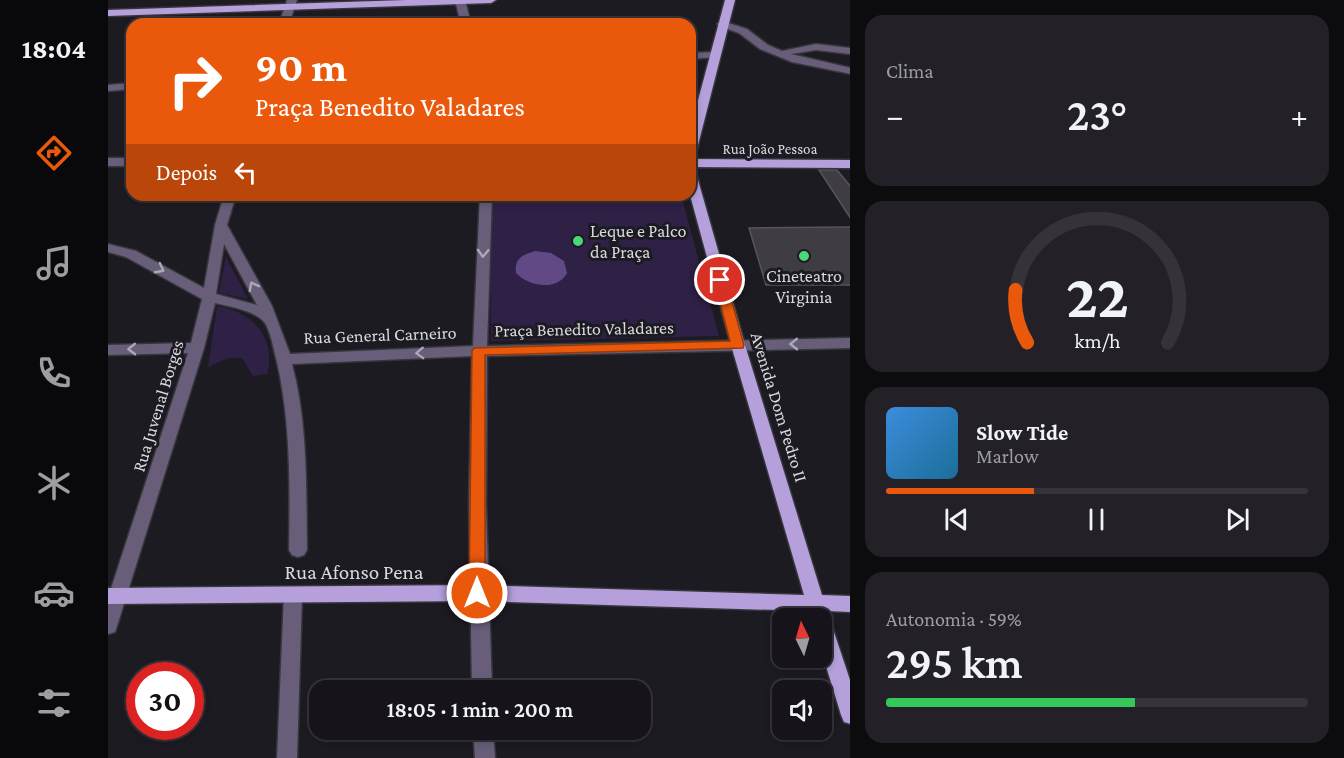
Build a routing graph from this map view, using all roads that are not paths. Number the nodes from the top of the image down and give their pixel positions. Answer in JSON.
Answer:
{"nodes":[{"id":1,"x":491,"y":0,"type":"edge"},
{"id":2,"x":720,"y":0,"type":"edge"},
{"id":3,"x":730,"y":0,"type":"edge"},
{"id":4,"x":460,"y":1,"type":"edge"},
{"id":5,"x":291,"y":4,"type":"edge"},
{"id":6,"x":108,"y":13,"type":"edge"},
{"id":7,"x":464,"y":18,"type":"edge"},
{"id":8,"x":724,"y":19,"type":"junction"},
{"id":9,"x":850,"y":51,"type":"edge"},
{"id":10,"x":782,"y":54,"type":"junction"},
{"id":11,"x":714,"y":55,"type":"junction"},
{"id":12,"x":696,"y":56,"type":"edge"},
{"id":13,"x":850,"y":71,"type":"edge"},
{"id":14,"x":126,"y":86,"type":"edge"},
{"id":15,"x":108,"y":88,"type":"edge"},
{"id":16,"x":696,"y":128,"type":"edge"},
{"id":17,"x":108,"y":162,"type":"edge"},
{"id":18,"x":126,"y":162,"type":"edge"},
{"id":19,"x":696,"y":163,"type":"edge"},
{"id":20,"x":850,"y":164,"type":"edge"},
{"id":21,"x":696,"y":194,"type":"edge"},
{"id":22,"x":228,"y":201,"type":"edge"},
{"id":23,"x":486,"y":201,"type":"edge"},
{"id":24,"x":221,"y":225,"type":"junction"},
{"id":25,"x":108,"y":248,"type":"edge"},
{"id":26,"x":209,"y":297,"type":"junction"},
{"id":27,"x":271,"y":319,"type":"junction"},
{"id":28,"x":850,"y":344,"type":"edge"},
{"id":29,"x":738,"y":345,"type":"junction"},
{"id":30,"x":197,"y":348,"type":"junction"},
{"id":31,"x":108,"y":350,"type":"edge"},
{"id":32,"x":479,"y":351,"type":"junction"},
{"id":33,"x":283,"y":359,"type":"junction"},
{"id":34,"x":298,"y":550,"type":"dead end"},
{"id":35,"x":477,"y":593,"type":"junction"},
{"id":36,"x":293,"y":595,"type":"junction"},
{"id":37,"x":113,"y":596,"type":"edge"},
{"id":38,"x":850,"y":604,"type":"edge"},
{"id":39,"x":818,"y":608,"type":"edge"},
{"id":40,"x":832,"y":611,"type":"edge"},
{"id":41,"x":772,"y":612,"type":"edge"},
{"id":42,"x":108,"y":626,"type":"edge"},
{"id":43,"x":832,"y":655,"type":"edge"},
{"id":44,"x":481,"y":680,"type":"edge"},
{"id":45,"x":850,"y":715,"type":"edge"},
{"id":46,"x":484,"y":740,"type":"edge"},
{"id":47,"x":287,"y":758,"type":"edge"},
{"id":48,"x":485,"y":758,"type":"edge"}],
"edges":[{"from":1,"to":4,"type":"main road"},
{"from":2,"to":8,"type":"main road"},
{"from":3,"to":8,"type":"main road"},
{"from":4,"to":5,"type":"main road"},
{"from":4,"to":7,"type":"street"},
{"from":5,"to":6,"type":"main road"},
{"from":8,"to":10,"type":"street"},
{"from":8,"to":11,"type":"main road"},
{"from":9,"to":10,"type":"street"},
{"from":10,"to":13,"type":"street"},
{"from":11,"to":12,"type":"street"},
{"from":11,"to":16,"type":"main road"},
{"from":14,"to":15,"type":"street"},
{"from":17,"to":18,"type":"street"},
{"from":19,"to":20,"type":"main road","name":"Rua João Pessoa"},
{"from":21,"to":29,"type":"main road","name":"Avenida Dom Pedro II"},
{"from":22,"to":24,"type":"street","name":"Rua Juvenal Borges"},
{"from":23,"to":32,"type":"street","name":"Praça Benedito Valadares","one_way":true},
{"from":24,"to":26,"type":"street","name":"Rua Juvenal Borges"},
{"from":27,"to":24,"type":"street","one_way":true},
{"from":25,"to":26,"type":"street","one_way":true},
{"from":26,"to":27,"type":"street"},
{"from":26,"to":30,"type":"street","name":"Rua Juvenal Borges"},
{"from":27,"to":33,"type":"street"},
{"from":28,"to":29,"type":"street","name":"Praça Benedito Valadares","one_way":true},
{"from":29,"to":32,"type":"street","name":"Praça Benedito Valadares"},
{"from":29,"to":39,"type":"main road","name":"Avenida Dom Pedro II"},
{"from":30,"to":31,"type":"street","one_way":true},
{"from":30,"to":37,"type":"street","name":"Rua Juvenal Borges"},
{"from":32,"to":33,"type":"street","name":"Rua General Carneiro","one_way":true},
{"from":32,"to":35,"type":"street"},
{"from":33,"to":34,"type":"street"},
{"from":35,"to":36,"type":"main road","name":"Rua Afonso Pena"},
{"from":35,"to":41,"type":"main road","name":"Rua Afonso Pena"},
{"from":35,"to":44,"type":"street"},
{"from":36,"to":37,"type":"main road","name":"Rua Afonso Pena"},
{"from":36,"to":47,"type":"street"},
{"from":37,"to":42,"type":"street","name":"Rua Juvenal Borges"},
{"from":38,"to":40,"type":"main road","name":"Rua Afonso Pena"},
{"from":43,"to":45,"type":"main road","name":"Avenida Dom Pedro II"},
{"from":46,"to":48,"type":"street"}]}
